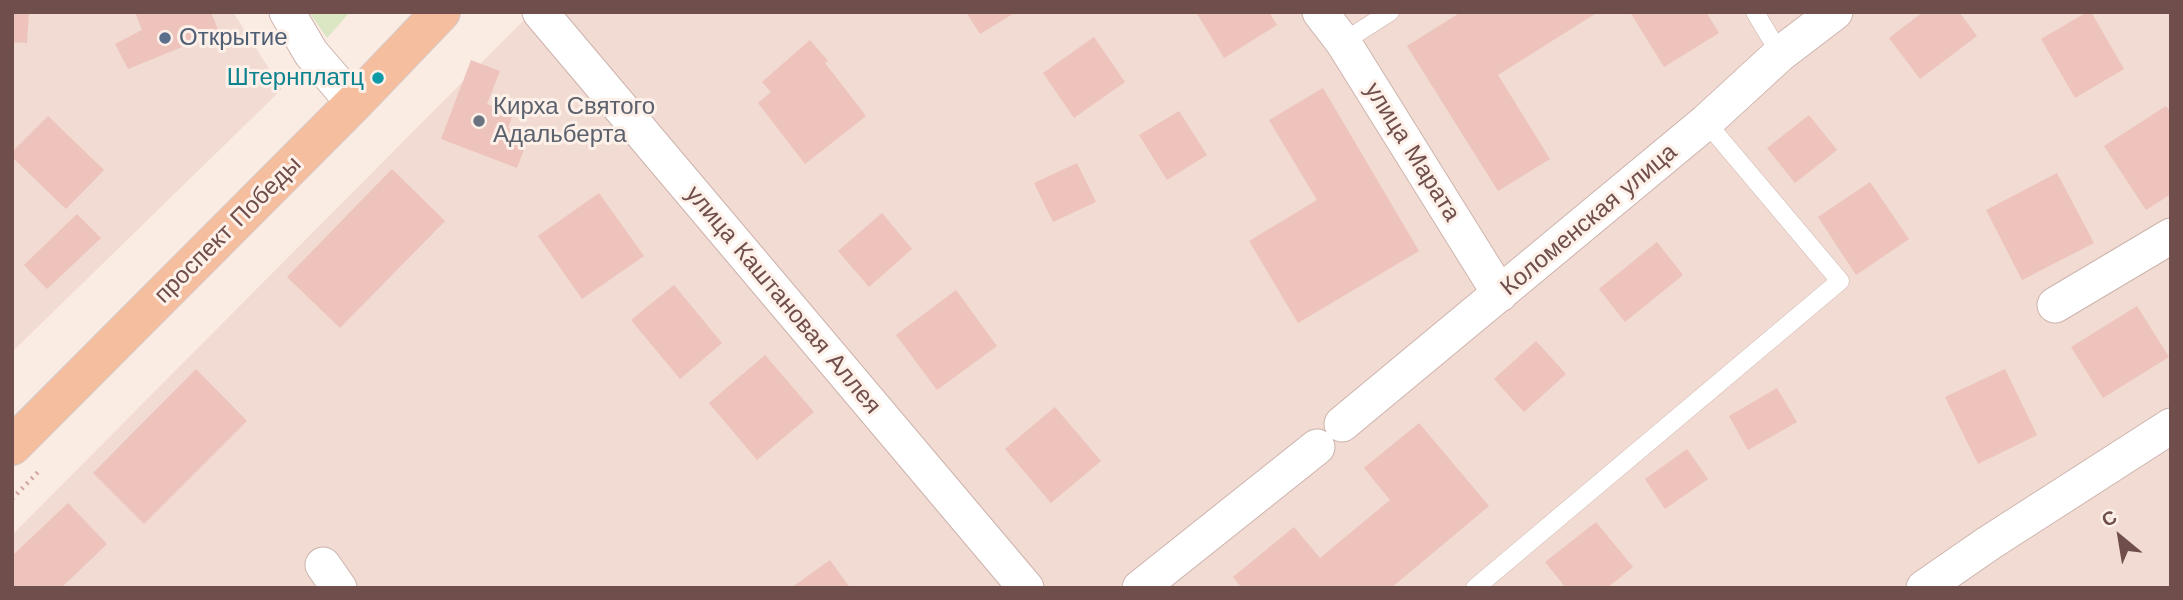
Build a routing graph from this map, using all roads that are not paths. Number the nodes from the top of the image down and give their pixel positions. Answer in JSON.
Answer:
{"nodes":[{"id":1,"x":287,"y":12,"type":"edge"},
{"id":2,"x":441,"y":12,"type":"edge"},
{"id":3,"x":540,"y":12,"type":"edge"},
{"id":4,"x":1320,"y":12,"type":"edge"},
{"id":5,"x":1390,"y":12,"type":"edge"},
{"id":6,"x":1755,"y":12,"type":"edge"},
{"id":7,"x":1835,"y":12,"type":"edge"},
{"id":8,"x":1343,"y":42,"type":"junction"},
{"id":9,"x":1780,"y":54,"type":"junction"},
{"id":10,"x":354,"y":103,"type":"junction"},
{"id":11,"x":1706,"y":122,"type":"junction"},
{"id":12,"x":2171,"y":236,"type":"edge"},
{"id":13,"x":1500,"y":294,"type":"junction"},
{"id":14,"x":2055,"y":305,"type":"dead end"},
{"id":15,"x":2171,"y":426,"type":"edge"},
{"id":16,"x":12,"y":446,"type":"edge"},
{"id":17,"x":1026,"y":588,"type":"edge"},
{"id":18,"x":1140,"y":588,"type":"edge"},
{"id":19,"x":1475,"y":588,"type":"edge"},
{"id":20,"x":1924,"y":588,"type":"edge"}],
"edges":[{"from":1,"to":10,"type":"street"},
{"from":2,"to":10,"type":"main road","name":"проспект Победы"},
{"from":3,"to":17,"type":"street","name":"улица Каштановая Аллея"},
{"from":4,"to":8,"type":"street","name":"улица Марата"},
{"from":5,"to":8,"type":"lane"},
{"from":6,"to":9,"type":"lane"},
{"from":7,"to":9,"type":"street","name":"Коломенская улица"},
{"from":8,"to":13,"type":"street","name":"улица Марата"},
{"from":9,"to":11,"type":"street","name":"Коломенская улица"},
{"from":10,"to":16,"type":"main road","name":"проспект Победы"},
{"from":11,"to":13,"type":"street","name":"Коломенская улица"},
{"from":11,"to":19,"type":"lane"},
{"from":12,"to":14,"type":"street"},
{"from":13,"to":18,"type":"street","name":"Коломенская улица"},
{"from":15,"to":20,"type":"street"}]}
